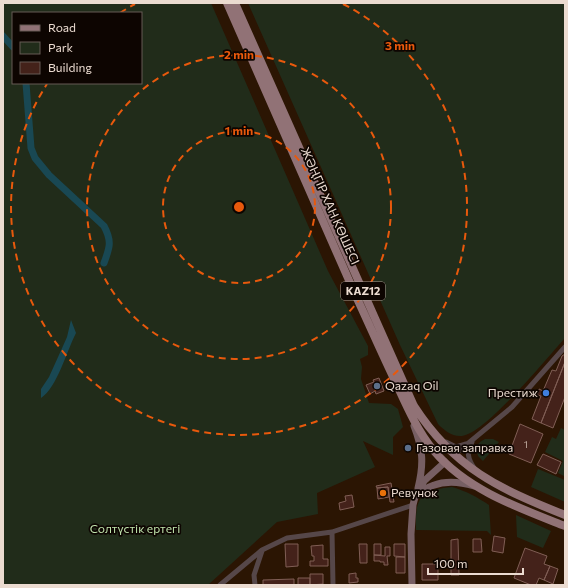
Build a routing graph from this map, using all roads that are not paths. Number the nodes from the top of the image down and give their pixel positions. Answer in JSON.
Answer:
{"nodes":[{"id":1,"x":227,"y":3,"type":"edge"},
{"id":2,"x":235,"y":3,"type":"edge"},
{"id":3,"x":565,"y":347,"type":"edge"},
{"id":4,"x":410,"y":416,"type":"junction"},
{"id":5,"x":434,"y":435,"type":"junction"},
{"id":6,"x":474,"y":440,"type":"junction"},
{"id":7,"x":454,"y":455,"type":"junction"},
{"id":8,"x":445,"y":462,"type":"junction"},
{"id":9,"x":484,"y":478,"type":"junction"},
{"id":10,"x":480,"y":488,"type":"junction"},
{"id":11,"x":415,"y":498,"type":"junction"},
{"id":12,"x":413,"y":505,"type":"junction"},
{"id":13,"x":552,"y":509,"type":"junction"},
{"id":14,"x":565,"y":515,"type":"edge"},
{"id":15,"x":548,"y":519,"type":"junction"},
{"id":16,"x":565,"y":526,"type":"edge"},
{"id":17,"x":332,"y":532,"type":"junction"},
{"id":18,"x":262,"y":550,"type":"junction"},
{"id":19,"x":220,"y":585,"type":"edge"},
{"id":20,"x":255,"y":585,"type":"edge"},
{"id":21,"x":333,"y":585,"type":"edge"},
{"id":22,"x":412,"y":585,"type":"edge"}],
"edges":[{"from":1,"to":4,"type":"main road","name":"ЖӘҢГІР ХАН КӨШЕСІ","number":"KAZ12"},
{"from":2,"to":5,"type":"main road","name":"ЖӘҢГІР ХАН КӨШЕСІ","number":"KAZ12"},
{"from":3,"to":6,"type":"street"},
{"from":4,"to":8,"type":"main road","name":"ЖӘҢГІР ХАН КӨШЕСІ","number":"KAZ12"},
{"from":4,"to":11,"type":"main road"},
{"from":5,"to":6,"type":"street"},
{"from":5,"to":7,"type":"main road","name":"ЖӘҢГІР ХАН КӨШЕСІ","number":"KAZ12"},
{"from":6,"to":7,"type":"street"},
{"from":6,"to":9,"type":"street"},
{"from":7,"to":8,"type":"main road"},
{"from":7,"to":9,"type":"main road","name":"ЖӘҢГІР ХАН КӨШЕСІ","number":"KAZ12"},
{"from":8,"to":10,"type":"main road","name":"ЖӘҢГІР ХАН КӨШЕСІ","number":"KAZ12"},
{"from":8,"to":11,"type":"main road"},
{"from":9,"to":13,"type":"main road","name":"ЖӘҢГІР ХАН КӨШЕСІ","number":"KAZ12"},
{"from":10,"to":11,"type":"main road"},
{"from":10,"to":15,"type":"main road","name":"ЖӘҢГІР ХАН КӨШЕСІ","number":"KAZ12"},
{"from":11,"to":12,"type":"main road"},
{"from":12,"to":17,"type":"street"},
{"from":12,"to":22,"type":"main road"},
{"from":13,"to":14,"type":"main road","name":"ЖӘҢГІР ХАН КӨШЕСІ","number":"KAZ12"},
{"from":13,"to":15,"type":"main road"},
{"from":15,"to":16,"type":"main road","name":"ЖӘҢГІР ХАН КӨШЕСІ","number":"KAZ12"},
{"from":17,"to":18,"type":"street"},
{"from":17,"to":21,"type":"street"},
{"from":18,"to":19,"type":"street"},
{"from":18,"to":20,"type":"street"}]}
